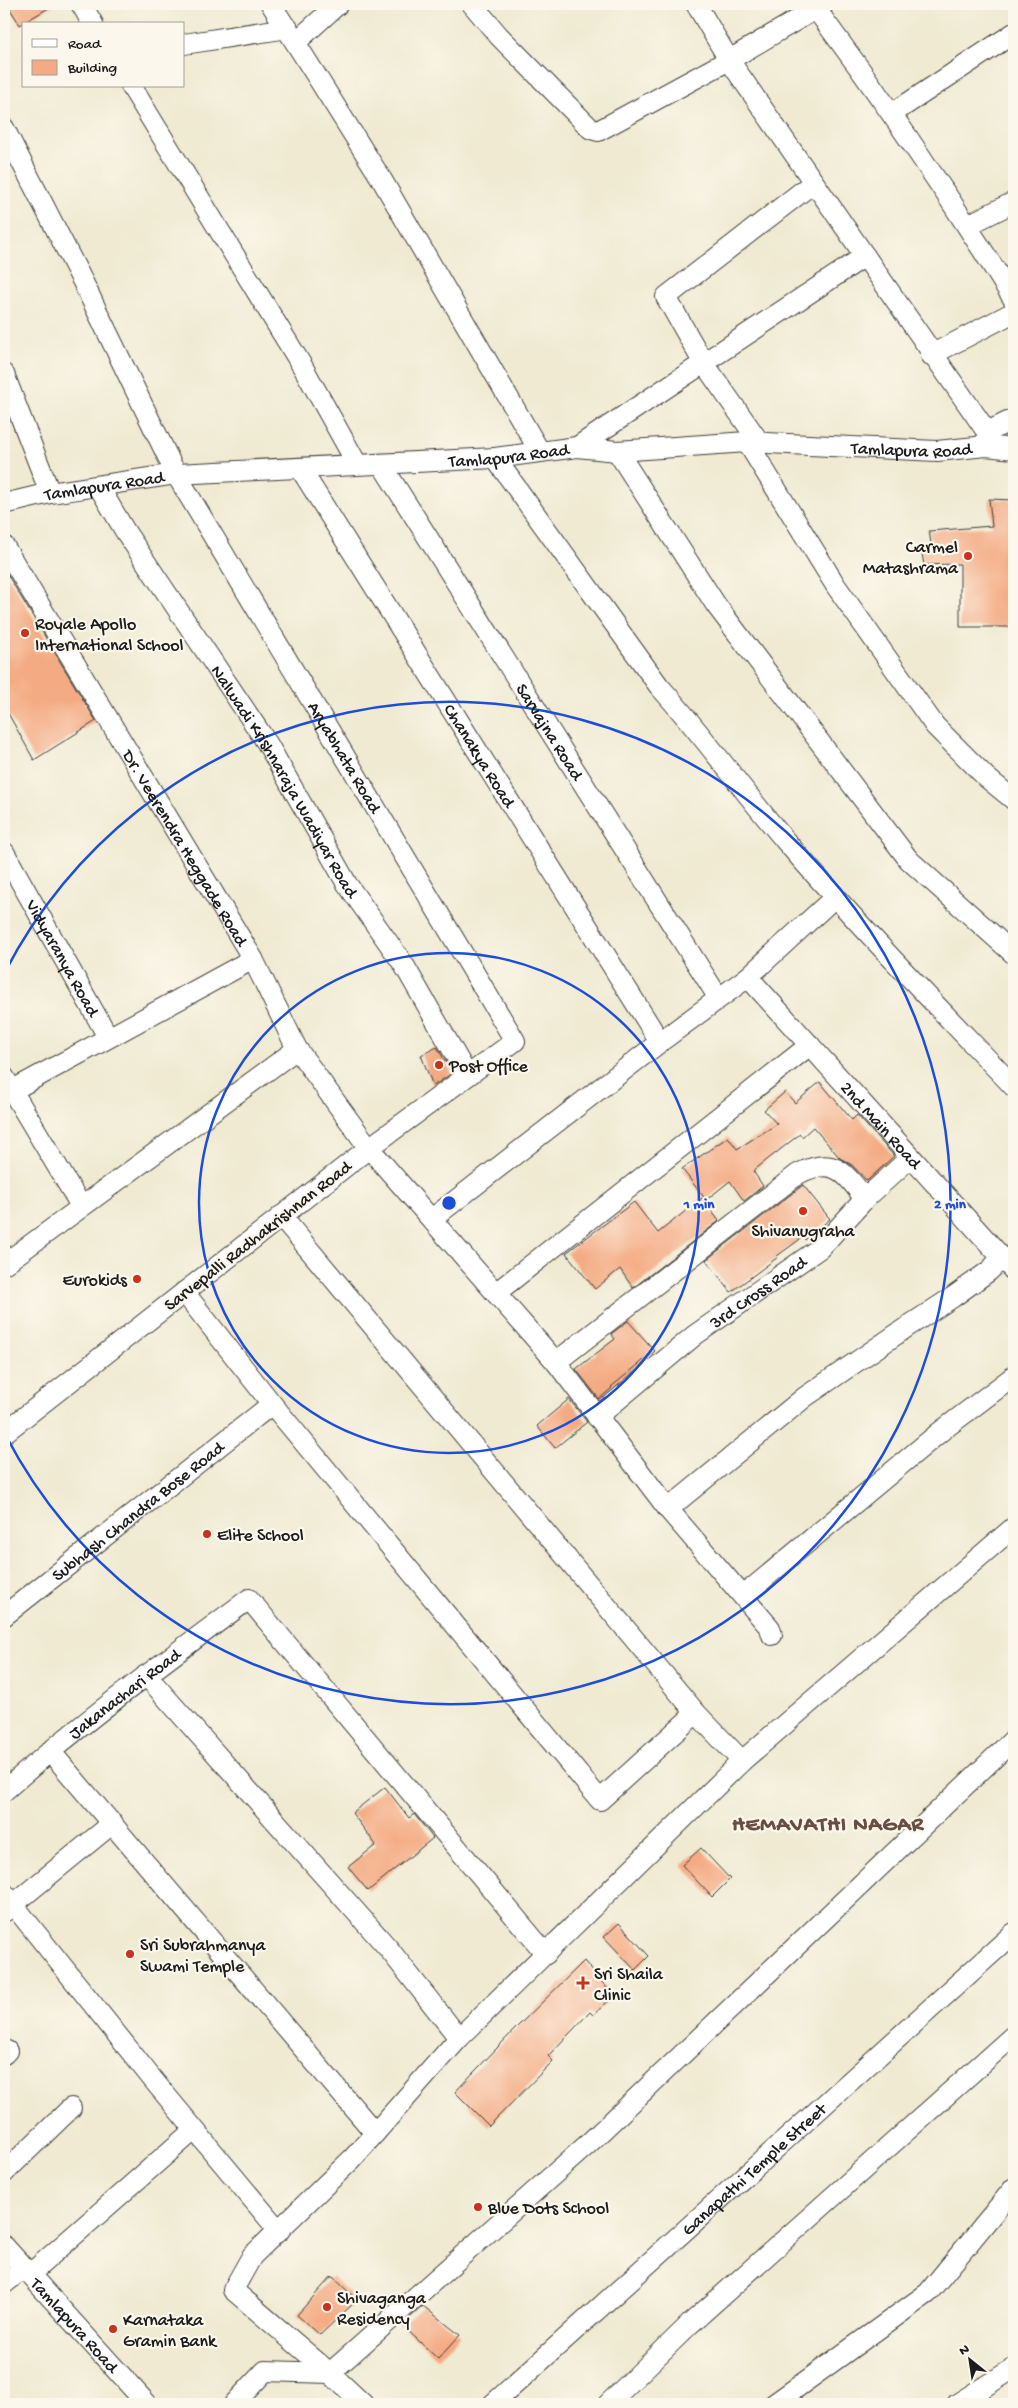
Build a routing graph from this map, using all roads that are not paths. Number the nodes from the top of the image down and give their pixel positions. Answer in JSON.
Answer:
{"nodes":[{"id":1,"x":81,"y":4,"type":"edge"},
{"id":2,"x":271,"y":4,"type":"edge"},
{"id":3,"x":338,"y":4,"type":"edge"},
{"id":4,"x":696,"y":4,"type":"edge"},
{"id":5,"x":475,"y":5,"type":"edge"},
{"id":6,"x":820,"y":6,"type":"edge"},
{"id":7,"x":92,"y":22,"type":"edge"},
{"id":8,"x":292,"y":35,"type":"junction"},
{"id":9,"x":1012,"y":39,"type":"edge"},
{"id":10,"x":185,"y":44,"type":"edge"},
{"id":11,"x":729,"y":60,"type":"junction"},
{"id":12,"x":132,"y":88,"type":"edge"},
{"id":13,"x":893,"y":113,"type":"junction"},
{"id":14,"x":4,"y":128,"type":"edge"},
{"id":15,"x":813,"y":183,"type":"junction"},
{"id":16,"x":1014,"y":202,"type":"edge"},
{"id":17,"x":968,"y":225,"type":"junction"},
{"id":18,"x":866,"y":256,"type":"junction"},
{"id":19,"x":1014,"y":300,"type":"edge"},
{"id":20,"x":1014,"y":312,"type":"edge"},
{"id":21,"x":931,"y":355,"type":"junction"},
{"id":22,"x":703,"y":362,"type":"junction"},
{"id":23,"x":4,"y":374,"type":"edge"},
{"id":24,"x":1014,"y":419,"type":"edge"},
{"id":25,"x":986,"y":439,"type":"junction"},
{"id":26,"x":754,"y":443,"type":"junction"},
{"id":27,"x":577,"y":447,"type":"junction"},
{"id":28,"x":1014,"y":448,"type":"edge"},
{"id":29,"x":617,"y":451,"type":"junction"},
{"id":30,"x":540,"y":452,"type":"junction"},
{"id":31,"x":495,"y":458,"type":"junction"},
{"id":32,"x":357,"y":464,"type":"junction"},
{"id":33,"x":382,"y":465,"type":"junction"},
{"id":34,"x":300,"y":468,"type":"junction"},
{"id":35,"x":176,"y":474,"type":"junction"},
{"id":36,"x":99,"y":487,"type":"junction"},
{"id":37,"x":50,"y":493,"type":"junction"},
{"id":38,"x":4,"y":504,"type":"edge"},
{"id":39,"x":4,"y":546,"type":"edge"},
{"id":40,"x":1014,"y":800,"type":"edge"},
{"id":41,"x":4,"y":852,"type":"edge"},
{"id":42,"x":835,"y":897,"type":"junction"},
{"id":43,"x":1014,"y":954,"type":"edge"},
{"id":44,"x":253,"y":959,"type":"junction"},
{"id":45,"x":748,"y":977,"type":"junction"},
{"id":46,"x":718,"y":997,"type":"junction"},
{"id":47,"x":108,"y":1037,"type":"junction"},
{"id":48,"x":515,"y":1041,"type":"joint"},
{"id":49,"x":660,"y":1042,"type":"junction"},
{"id":50,"x":810,"y":1045,"type":"junction"},
{"id":51,"x":297,"y":1049,"type":"junction"},
{"id":52,"x":467,"y":1075,"type":"junction"},
{"id":53,"x":7,"y":1084,"type":"edge"},
{"id":54,"x":1014,"y":1087,"type":"edge"},
{"id":55,"x":369,"y":1148,"type":"junction"},
{"id":56,"x":911,"y":1157,"type":"junction"},
{"id":57,"x":865,"y":1199,"type":"junction"},
{"id":58,"x":81,"y":1206,"type":"junction"},
{"id":59,"x":281,"y":1216,"type":"junction"},
{"id":60,"x":432,"y":1218,"type":"junction"},
{"id":61,"x":4,"y":1264,"type":"edge"},
{"id":62,"x":1008,"y":1265,"type":"edge"},
{"id":63,"x":184,"y":1292,"type":"junction"},
{"id":64,"x":497,"y":1292,"type":"junction"},
{"id":65,"x":556,"y":1362,"type":"junction"},
{"id":66,"x":1014,"y":1376,"type":"edge"},
{"id":67,"x":272,"y":1404,"type":"junction"},
{"id":68,"x":597,"y":1416,"type":"junction"},
{"id":69,"x":4,"y":1433,"type":"edge"},
{"id":70,"x":668,"y":1509,"type":"junction"},
{"id":71,"x":1014,"y":1527,"type":"edge"},
{"id":72,"x":744,"y":1596,"type":"junction"},
{"id":73,"x":7,"y":1606,"type":"edge"},
{"id":74,"x":772,"y":1635,"type":"dead end"},
{"id":75,"x":146,"y":1675,"type":"junction"},
{"id":76,"x":696,"y":1714,"type":"junction"},
{"id":77,"x":1014,"y":1738,"type":"edge"},
{"id":78,"x":50,"y":1750,"type":"junction"},
{"id":79,"x":742,"y":1761,"type":"junction"},
{"id":80,"x":7,"y":1781,"type":"edge"},
{"id":81,"x":113,"y":1823,"type":"junction"},
{"id":82,"x":7,"y":1903,"type":"edge"},
{"id":83,"x":1014,"y":1933,"type":"edge"},
{"id":84,"x":546,"y":1954,"type":"junction"},
{"id":85,"x":1014,"y":2035,"type":"edge"},
{"id":86,"x":459,"y":2038,"type":"junction"},
{"id":87,"x":70,"y":2108,"type":"dead end"},
{"id":88,"x":194,"y":2130,"type":"junction"},
{"id":89,"x":375,"y":2133,"type":"junction"},
{"id":90,"x":4,"y":2173,"type":"edge"},
{"id":91,"x":1014,"y":2188,"type":"edge"},
{"id":92,"x":279,"y":2231,"type":"junction"},
{"id":93,"x":4,"y":2246,"type":"edge"},
{"id":94,"x":27,"y":2271,"type":"junction"},
{"id":95,"x":4,"y":2284,"type":"edge"},
{"id":96,"x":1014,"y":2368,"type":"edge"},
{"id":97,"x":330,"y":2373,"type":"junction"},
{"id":98,"x":147,"y":2404,"type":"edge"},
{"id":99,"x":234,"y":2404,"type":"edge"},
{"id":100,"x":363,"y":2404,"type":"edge"},
{"id":101,"x":493,"y":2404,"type":"edge"},
{"id":102,"x":608,"y":2404,"type":"edge"},
{"id":103,"x":774,"y":2404,"type":"edge"},
{"id":104,"x":957,"y":2404,"type":"edge"}],
"edges":[{"from":1,"to":7,"type":"street"},
{"from":2,"to":8,"type":"street"},
{"from":3,"to":8,"type":"street"},
{"from":4,"to":11,"type":"street"},
{"from":5,"to":11,"type":"street"},
{"from":6,"to":11,"type":"street"},
{"from":6,"to":13,"type":"street"},
{"from":8,"to":10,"type":"street"},
{"from":8,"to":30,"type":"street"},
{"from":9,"to":13,"type":"street"},
{"from":11,"to":15,"type":"street"},
{"from":12,"to":32,"type":"street"},
{"from":13,"to":17,"type":"street"},
{"from":14,"to":35,"type":"street","name":"Aryabhata Road"},
{"from":15,"to":18,"type":"street"},
{"from":15,"to":22,"type":"street"},
{"from":16,"to":17,"type":"street"},
{"from":17,"to":19,"type":"street"},
{"from":18,"to":21,"type":"street"},
{"from":18,"to":22,"type":"street"},
{"from":20,"to":21,"type":"street"},
{"from":21,"to":25,"type":"street"},
{"from":22,"to":26,"type":"street"},
{"from":22,"to":27,"type":"street"},
{"from":23,"to":37,"type":"street"},
{"from":24,"to":25,"type":"street"},
{"from":25,"to":26,"type":"street","name":"Tamlapura Road"},
{"from":25,"to":28,"type":"street","name":"Tamlapura Road"},
{"from":26,"to":29,"type":"street","name":"Tamlapura Road"},
{"from":26,"to":40,"type":"street"},
{"from":27,"to":29,"type":"street","name":"Tamlapura Road"},
{"from":27,"to":30,"type":"street","name":"Tamlapura Road"},
{"from":29,"to":43,"type":"street"},
{"from":30,"to":31,"type":"street","name":"Tamlapura Road"},
{"from":31,"to":33,"type":"street","name":"Tamlapura Road"},
{"from":31,"to":42,"type":"street"},
{"from":32,"to":33,"type":"street","name":"Tamlapura Road"},
{"from":32,"to":34,"type":"street","name":"Tamlapura Road"},
{"from":33,"to":46,"type":"street","name":"Sarvajna Road"},
{"from":34,"to":35,"type":"street","name":"Tamlapura Road"},
{"from":34,"to":49,"type":"street","name":"Chanakya Road"},
{"from":35,"to":36,"type":"street","name":"Tamlapura Road"},
{"from":35,"to":48,"type":"street","name":"Aryabhata Road"},
{"from":36,"to":37,"type":"street","name":"Tamlapura Road"},
{"from":36,"to":52,"type":"street","name":"Nalwadi Krishnaraja Wadiyar Road"},
{"from":37,"to":38,"type":"street","name":"Tamlapura Road"},
{"from":39,"to":44,"type":"street","name":"Dr. Veerendra Heggade Road"},
{"from":41,"to":47,"type":"street","name":"Vidyaranya Road"},
{"from":42,"to":45,"type":"street"},
{"from":42,"to":54,"type":"street"},
{"from":44,"to":47,"type":"street"},
{"from":44,"to":51,"type":"street","name":"Dr. Veerendra Heggade Road"},
{"from":45,"to":46,"type":"street"},
{"from":45,"to":50,"type":"street","name":"2nd Main Road"},
{"from":46,"to":49,"type":"street"},
{"from":47,"to":53,"type":"street"},
{"from":48,"to":52,"type":"street","name":"Sarvepalli Radhakrishnan Road"},
{"from":49,"to":60,"type":"street"},
{"from":50,"to":56,"type":"street","name":"2nd Main Road"},
{"from":50,"to":64,"type":"street"},
{"from":51,"to":55,"type":"street","name":"Dr. Veerendra Heggade Road"},
{"from":51,"to":58,"type":"street"},
{"from":52,"to":55,"type":"street","name":"Sarvepalli Radhakrishnan Road"},
{"from":53,"to":58,"type":"street"},
{"from":55,"to":59,"type":"street","name":"Sarvepalli Radhakrishnan Road"},
{"from":55,"to":60,"type":"street","name":"Dr. Veerendra Heggade Road"},
{"from":56,"to":57,"type":"street","name":"3rd Cross Road"},
{"from":56,"to":62,"type":"street","name":"2nd Main Road"},
{"from":57,"to":65,"type":"street"},
{"from":57,"to":68,"type":"street","name":"3rd Cross Road"},
{"from":58,"to":61,"type":"street"},
{"from":59,"to":63,"type":"street","name":"Sarvepalli Radhakrishnan Road"},
{"from":59,"to":76,"type":"street"},
{"from":60,"to":64,"type":"street","name":"Dr. Veerendra Heggade Road"},
{"from":62,"to":70,"type":"street"},
{"from":63,"to":67,"type":"street"},
{"from":63,"to":69,"type":"street","name":"Sarvepalli Radhakrishnan Road"},
{"from":64,"to":65,"type":"street","name":"Dr. Veerendra Heggade Road"},
{"from":65,"to":68,"type":"street","name":"Dr. Veerendra Heggade Road"},
{"from":66,"to":72,"type":"street"},
{"from":67,"to":73,"type":"street","name":"Subhash Chandra Bose Road"},
{"from":67,"to":76,"type":"street"},
{"from":68,"to":70,"type":"street","name":"Dr. Veerendra Heggade Road"},
{"from":70,"to":72,"type":"street","name":"Dr. Veerendra Heggade Road"},
{"from":71,"to":79,"type":"street"},
{"from":72,"to":74,"type":"street","name":"Dr. Veerendra Heggade Road"},
{"from":75,"to":78,"type":"street","name":"Jakanachari Road"},
{"from":75,"to":84,"type":"street","name":"Jakanachari Road"},
{"from":75,"to":86,"type":"street"},
{"from":76,"to":79,"type":"street"},
{"from":77,"to":97,"type":"street"},
{"from":78,"to":80,"type":"street","name":"Jakanachari Road"},
{"from":78,"to":81,"type":"street"},
{"from":79,"to":84,"type":"street"},
{"from":81,"to":82,"type":"street"},
{"from":81,"to":89,"type":"street"},
{"from":82,"to":88,"type":"street"},
{"from":83,"to":101,"type":"street","name":"Ganapathi Temple Street"},
{"from":84,"to":86,"type":"street"},
{"from":85,"to":102,"type":"street"},
{"from":86,"to":89,"type":"street"},
{"from":87,"to":90,"type":"street"},
{"from":88,"to":92,"type":"street"},
{"from":88,"to":94,"type":"street"},
{"from":89,"to":92,"type":"street"},
{"from":91,"to":103,"type":"street"},
{"from":92,"to":97,"type":"street"},
{"from":93,"to":94,"type":"street","name":"Tamlapura Road"},
{"from":94,"to":95,"type":"street"},
{"from":94,"to":98,"type":"street","name":"Tamlapura Road"},
{"from":96,"to":104,"type":"street"},
{"from":97,"to":99,"type":"street"},
{"from":97,"to":100,"type":"street"}]}
